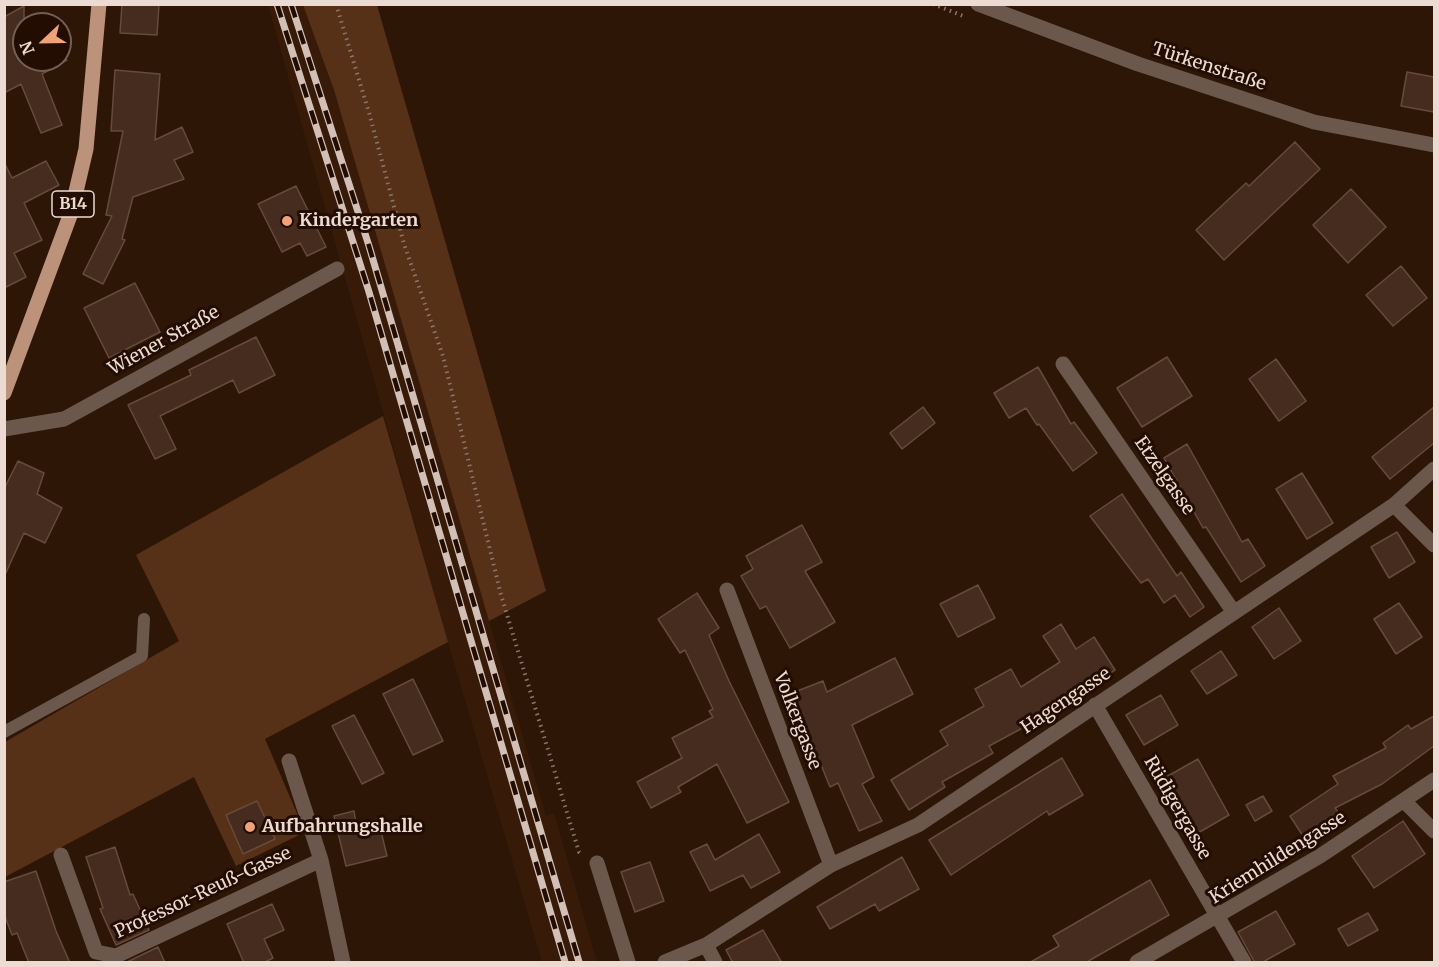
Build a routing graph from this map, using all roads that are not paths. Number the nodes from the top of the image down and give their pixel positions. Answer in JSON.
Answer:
{"nodes":[{"id":1,"x":99,"y":4,"type":"edge"},
{"id":2,"x":978,"y":4,"type":"edge"},
{"id":3,"x":1434,"y":146,"type":"edge"},
{"id":4,"x":337,"y":269,"type":"dead end"},
{"id":5,"x":1063,"y":364,"type":"dead end"},
{"id":6,"x":4,"y":393,"type":"edge"},
{"id":7,"x":4,"y":429,"type":"edge"},
{"id":8,"x":1434,"y":469,"type":"edge"},
{"id":9,"x":1394,"y":504,"type":"junction"},
{"id":10,"x":1434,"y":545,"type":"edge"},
{"id":11,"x":727,"y":590,"type":"dead end"},
{"id":12,"x":1233,"y":610,"type":"junction"},
{"id":13,"x":144,"y":619,"type":"dead end"},
{"id":14,"x":1095,"y":705,"type":"junction"},
{"id":15,"x":4,"y":732,"type":"edge"},
{"id":16,"x":289,"y":762,"type":"dead end"},
{"id":17,"x":1434,"y":780,"type":"edge"},
{"id":18,"x":1404,"y":801,"type":"junction"},
{"id":19,"x":1434,"y":831,"type":"edge"},
{"id":20,"x":61,"y":855,"type":"dead end"},
{"id":21,"x":321,"y":860,"type":"junction"},
{"id":22,"x":597,"y":863,"type":"road end"},
{"id":23,"x":831,"y":865,"type":"junction"},
{"id":24,"x":1218,"y":918,"type":"junction"},
{"id":25,"x":706,"y":945,"type":"junction"},
{"id":26,"x":343,"y":963,"type":"edge"},
{"id":27,"x":628,"y":963,"type":"edge"},
{"id":28,"x":665,"y":963,"type":"edge"},
{"id":29,"x":715,"y":963,"type":"edge"},
{"id":30,"x":1137,"y":963,"type":"edge"},
{"id":31,"x":1244,"y":963,"type":"edge"}],
"edges":[{"from":1,"to":6,"type":"main road","number":"B14"},
{"from":2,"to":3,"type":"street","name":"Türkenstraße"},
{"from":4,"to":7,"type":"street","name":"Wiener Straße"},
{"from":5,"to":12,"type":"street","name":"Etzelgasse"},
{"from":8,"to":9,"type":"street","name":"Hagengasse"},
{"from":9,"to":10,"type":"street"},
{"from":9,"to":12,"type":"street","name":"Hagengasse"},
{"from":11,"to":23,"type":"street","name":"Volkergasse"},
{"from":12,"to":14,"type":"street","name":"Hagengasse"},
{"from":13,"to":15,"type":"lane"},
{"from":14,"to":23,"type":"street","name":"Hagengasse"},
{"from":14,"to":24,"type":"street","name":"Rüdigergasse"},
{"from":16,"to":21,"type":"street"},
{"from":17,"to":18,"type":"street","name":"Kriemhildengasse"},
{"from":18,"to":19,"type":"street"},
{"from":18,"to":24,"type":"street","name":"Kriemhildengasse"},
{"from":20,"to":21,"type":"street","name":"Professor-Reuß-Gasse"},
{"from":21,"to":26,"type":"street"},
{"from":22,"to":27,"type":"street"},
{"from":23,"to":25,"type":"street","name":"Hagengasse"},
{"from":24,"to":30,"type":"street","name":"Kriemhildengasse"},
{"from":24,"to":31,"type":"street","name":"Rüdigergasse"},
{"from":25,"to":28,"type":"street","name":"Hagengasse"},
{"from":25,"to":29,"type":"street"}]}
